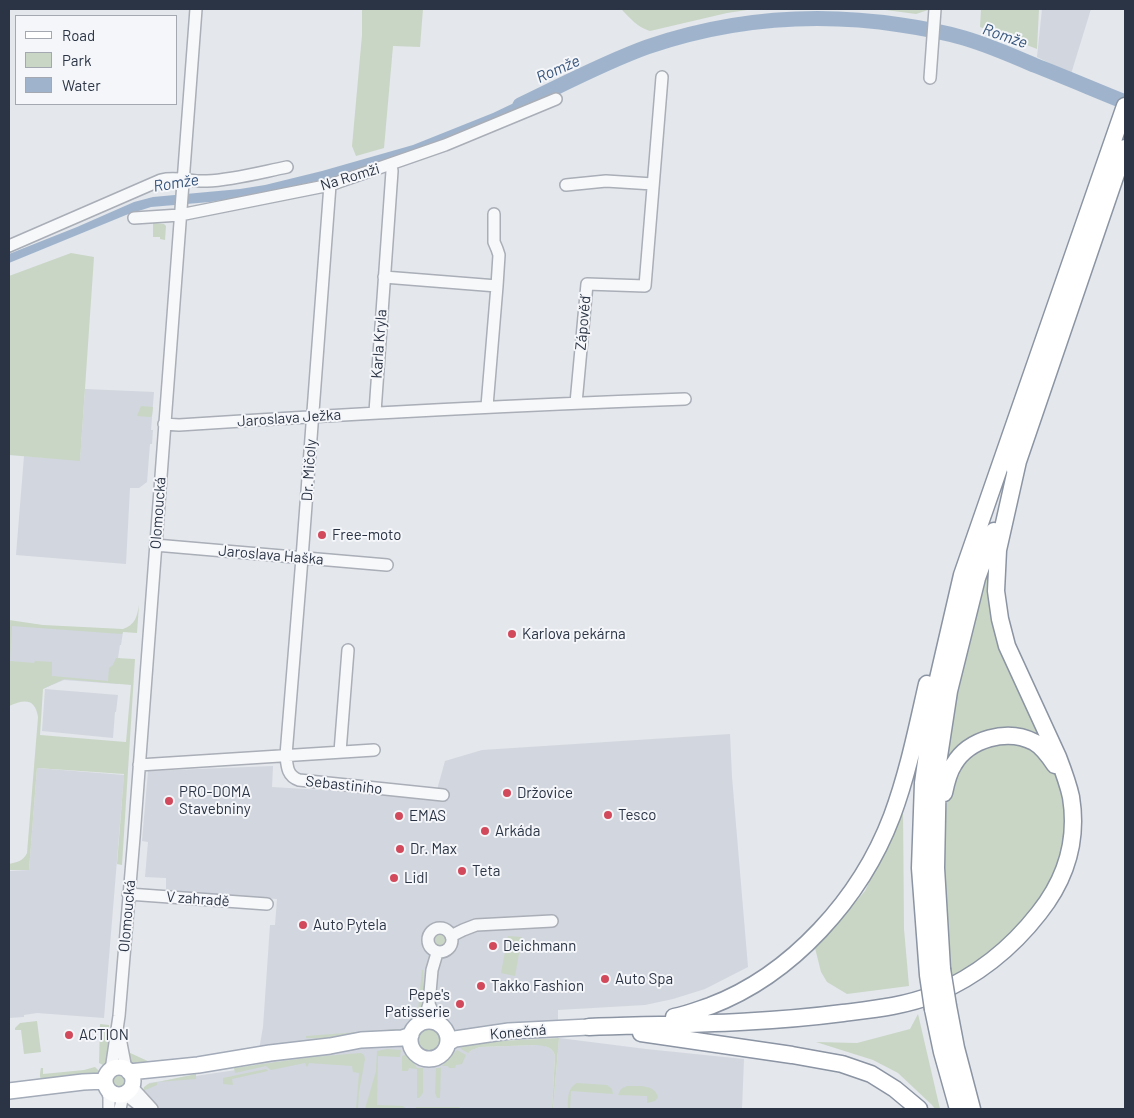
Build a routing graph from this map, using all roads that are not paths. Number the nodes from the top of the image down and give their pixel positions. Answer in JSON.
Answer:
{"nodes":[{"id":1,"x":196,"y":9,"type":"edge"},
{"id":2,"x":935,"y":9,"type":"edge"},
{"id":3,"x":662,"y":77,"type":"dead end"},
{"id":4,"x":930,"y":78,"type":"dead end"},
{"id":5,"x":556,"y":100,"type":"dead end"},
{"id":6,"x":1124,"y":108,"type":"edge"},
{"id":7,"x":1125,"y":148,"type":"edge"},
{"id":8,"x":391,"y":164,"type":"junction"},
{"id":9,"x":287,"y":167,"type":"dead end"},
{"id":10,"x":182,"y":182,"type":"junction"},
{"id":11,"x":653,"y":184,"type":"junction"},
{"id":12,"x":330,"y":185,"type":"junction"},
{"id":13,"x":566,"y":185,"type":"dead end"},
{"id":14,"x":494,"y":214,"type":"dead end"},
{"id":15,"x":180,"y":215,"type":"junction"},
{"id":16,"x":134,"y":218,"type":"dead end"},
{"id":17,"x":9,"y":246,"type":"edge"},
{"id":18,"x":384,"y":277,"type":"junction"},
{"id":19,"x":497,"y":286,"type":"junction"},
{"id":20,"x":685,"y":399,"type":"dead end"},
{"id":21,"x":576,"y":403,"type":"junction"},
{"id":22,"x":487,"y":406,"type":"junction"},
{"id":23,"x":375,"y":412,"type":"junction"},
{"id":24,"x":313,"y":416,"type":"junction"},
{"id":25,"x":164,"y":424,"type":"junction"},
{"id":26,"x":1018,"y":461,"type":"junction"},
{"id":27,"x":155,"y":545,"type":"junction"},
{"id":28,"x":302,"y":558,"type":"junction"},
{"id":29,"x":387,"y":565,"type":"dead end"},
{"id":30,"x":962,"y":575,"type":"junction"},
{"id":31,"x":348,"y":650,"type":"dead end"},
{"id":32,"x":374,"y":750,"type":"dead end"},
{"id":33,"x":340,"y":752,"type":"junction"},
{"id":34,"x":286,"y":755,"type":"junction"},
{"id":35,"x":139,"y":765,"type":"junction"},
{"id":36,"x":443,"y":795,"type":"dead end"},
{"id":37,"x":1071,"y":797,"type":"junction"},
{"id":38,"x":936,"y":840,"type":"junction"},
{"id":39,"x":128,"y":894,"type":"junction"},
{"id":40,"x":267,"y":904,"type":"dead end"},
{"id":41,"x":552,"y":921,"type":"dead end"},
{"id":42,"x":451,"y":936,"type":"junction"},
{"id":43,"x":437,"y":953,"type":"junction"},
{"id":44,"x":935,"y":972,"type":"junction"},
{"id":45,"x":940,"y":1008,"type":"junction"},
{"id":46,"x":610,"y":1026,"type":"junction"},
{"id":47,"x":589,"y":1027,"type":"junction"},
{"id":48,"x":439,"y":1030,"type":"junction"},
{"id":49,"x":411,"y":1040,"type":"junction"},
{"id":50,"x":121,"y":1085,"type":"edge"},
{"id":51,"x":9,"y":1091,"type":"edge"},
{"id":52,"x":109,"y":1109,"type":"edge"},
{"id":53,"x":144,"y":1109,"type":"edge"},
{"id":54,"x":152,"y":1109,"type":"edge"},
{"id":55,"x":919,"y":1109,"type":"edge"},
{"id":56,"x":958,"y":1109,"type":"edge"},
{"id":57,"x":972,"y":1109,"type":"edge"}],
"edges":[{"from":1,"to":10,"type":"street","name":"Olomoucká"},
{"from":2,"to":4,"type":"street"},
{"from":3,"to":11,"type":"street","name":"Zápověď"},
{"from":5,"to":8,"type":"street","name":"Na Romži"},
{"from":6,"to":30,"type":"highway"},
{"from":7,"to":26,"type":"highway"},
{"from":8,"to":12,"type":"street","name":"Na Romži"},
{"from":8,"to":18,"type":"street","name":"Karla Kryla"},
{"from":9,"to":10,"type":"street"},
{"from":10,"to":15,"type":"street","name":"Olomoucká"},
{"from":10,"to":17,"type":"street"},
{"from":11,"to":13,"type":"street"},
{"from":11,"to":21,"type":"street","name":"Zápověď"},
{"from":12,"to":15,"type":"street","name":"Na Romži"},
{"from":12,"to":24,"type":"street","name":"Dr. Mičoly"},
{"from":14,"to":19,"type":"street"},
{"from":15,"to":16,"type":"street","name":"Na Romži"},
{"from":15,"to":25,"type":"street","name":"Olomoucká"},
{"from":18,"to":19,"type":"street"},
{"from":18,"to":23,"type":"street","name":"Karla Kryla"},
{"from":19,"to":22,"type":"street"},
{"from":20,"to":21,"type":"street","name":"Jaroslava Ježka"},
{"from":21,"to":22,"type":"street","name":"Jaroslava Ježka"},
{"from":22,"to":23,"type":"street","name":"Jaroslava Ježka"},
{"from":23,"to":24,"type":"street","name":"Jaroslava Ježka"},
{"from":24,"to":25,"type":"street","name":"Jaroslava Ježka"},
{"from":24,"to":28,"type":"street","name":"Dr. Mičoly"},
{"from":25,"to":27,"type":"street","name":"Olomoucká"},
{"from":26,"to":37,"type":"highway"},
{"from":26,"to":38,"type":"highway"},
{"from":27,"to":28,"type":"street","name":"Jaroslava Haška"},
{"from":27,"to":35,"type":"street","name":"Olomoucká"},
{"from":28,"to":29,"type":"street","name":"Jaroslava Haška"},
{"from":28,"to":34,"type":"street","name":"Dr. Mičoly"},
{"from":30,"to":44,"type":"highway"},
{"from":30,"to":46,"type":"highway"},
{"from":31,"to":33,"type":"street"},
{"from":32,"to":33,"type":"street","name":"Sebastiniho"},
{"from":33,"to":34,"type":"street","name":"Sebastiniho"},
{"from":34,"to":35,"type":"street","name":"Sebastiniho"},
{"from":34,"to":36,"type":"street","name":"Sebastiniho"},
{"from":35,"to":39,"type":"street","name":"Olomoucká"},
{"from":37,"to":38,"type":"highway"},
{"from":37,"to":46,"type":"highway"},
{"from":38,"to":44,"type":"highway"},
{"from":39,"to":40,"type":"street","name":"V zahradě"},
{"from":39,"to":50,"type":"street","name":"Olomoucká"},
{"from":41,"to":42,"type":"street"},
{"from":42,"to":43,"type":"street"},
{"from":42,"to":43,"type":"street"},
{"from":43,"to":48,"type":"street"},
{"from":44,"to":45,"type":"highway","bridge":true},
{"from":45,"to":56,"type":"highway"},
{"from":45,"to":57,"type":"highway"},
{"from":46,"to":47,"type":"highway"},
{"from":47,"to":48,"type":"main road","name":"Konečná"},
{"from":47,"to":55,"type":"highway"},
{"from":48,"to":49,"type":"main road"},
{"from":48,"to":49,"type":"main road"},
{"from":49,"to":50,"type":"main road"},
{"from":50,"to":51,"type":"main road"},
{"from":50,"to":52,"type":"street","name":"Olomoucká"},
{"from":50,"to":53,"type":"street"},
{"from":50,"to":54,"type":"street"}]}
